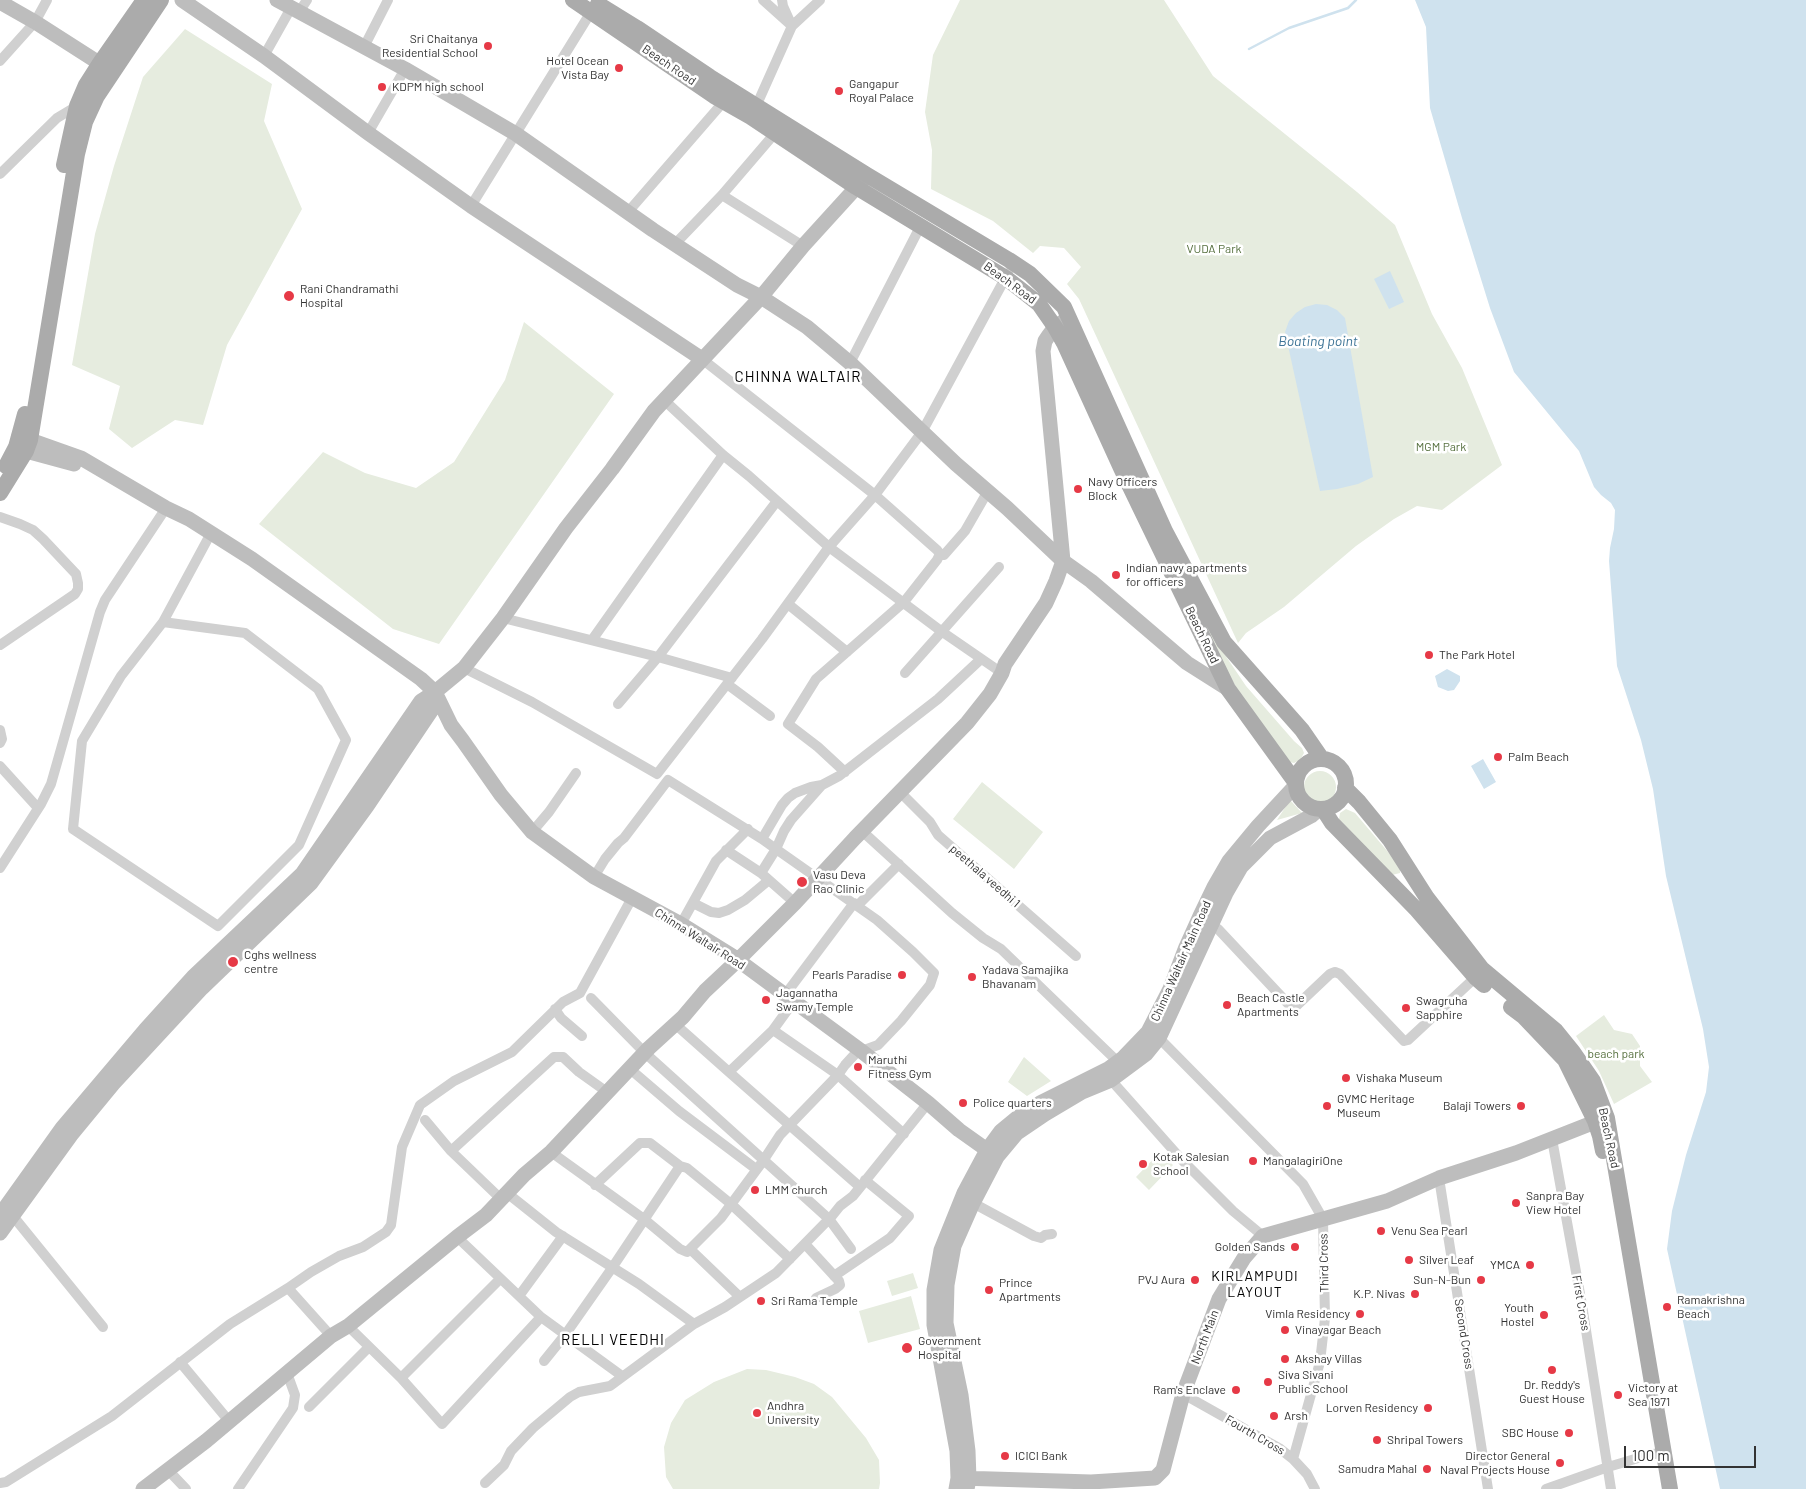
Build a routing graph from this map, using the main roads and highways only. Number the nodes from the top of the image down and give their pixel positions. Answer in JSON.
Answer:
{"nodes":[{"id":1,"x":144,"y":0,"type":"edge"},
{"id":2,"x":161,"y":0,"type":"edge"},
{"id":3,"x":573,"y":0,"type":"edge"},
{"id":4,"x":592,"y":6,"type":"edge"},
{"id":5,"x":107,"y":67,"type":"junction"},
{"id":6,"x":754,"y":111,"type":"junction"},
{"id":7,"x":23,"y":444,"type":"junction"},
{"id":8,"x":4,"y":472,"type":"edge"},
{"id":9,"x":0,"y":493,"type":"edge"},
{"id":10,"x":1322,"y":759,"type":"junction"},
{"id":11,"x":1296,"y":784,"type":"junction"},
{"id":12,"x":1345,"y":788,"type":"junction"},
{"id":13,"x":1321,"y":809,"type":"junction"},
{"id":14,"x":1479,"y":974,"type":"junction"},
{"id":15,"x":1658,"y":1453,"type":"junction"},
{"id":16,"x":1659,"y":1489,"type":"edge"},
{"id":17,"x":1670,"y":1489,"type":"edge"}],
"edges":[{"from":1,"to":5,"type":"main road"},
{"from":2,"to":5,"type":"main road"},
{"from":3,"to":4,"type":"main road","name":"Beach Road"},
{"from":4,"to":6,"type":"main road","name":"Beach Road"},
{"from":5,"to":7,"type":"main road"},
{"from":5,"to":7,"type":"main road"},
{"from":6,"to":10,"type":"main road","name":"Beach Road"},
{"from":6,"to":11,"type":"main road","name":"Beach Road"},
{"from":7,"to":8,"type":"main road"},
{"from":8,"to":9,"type":"main road"},
{"from":10,"to":11,"type":"main road"},
{"from":10,"to":12,"type":"main road"},
{"from":11,"to":13,"type":"main road"},
{"from":12,"to":13,"type":"main road"},
{"from":12,"to":14,"type":"main road","name":"Beach Road"},
{"from":13,"to":14,"type":"main road","name":"Beach Road"},
{"from":14,"to":15,"type":"main road","name":"Beach Road"},
{"from":15,"to":16,"type":"main road","name":"Beach Road"},
{"from":15,"to":17,"type":"main road","name":"Beach Road"}]}
